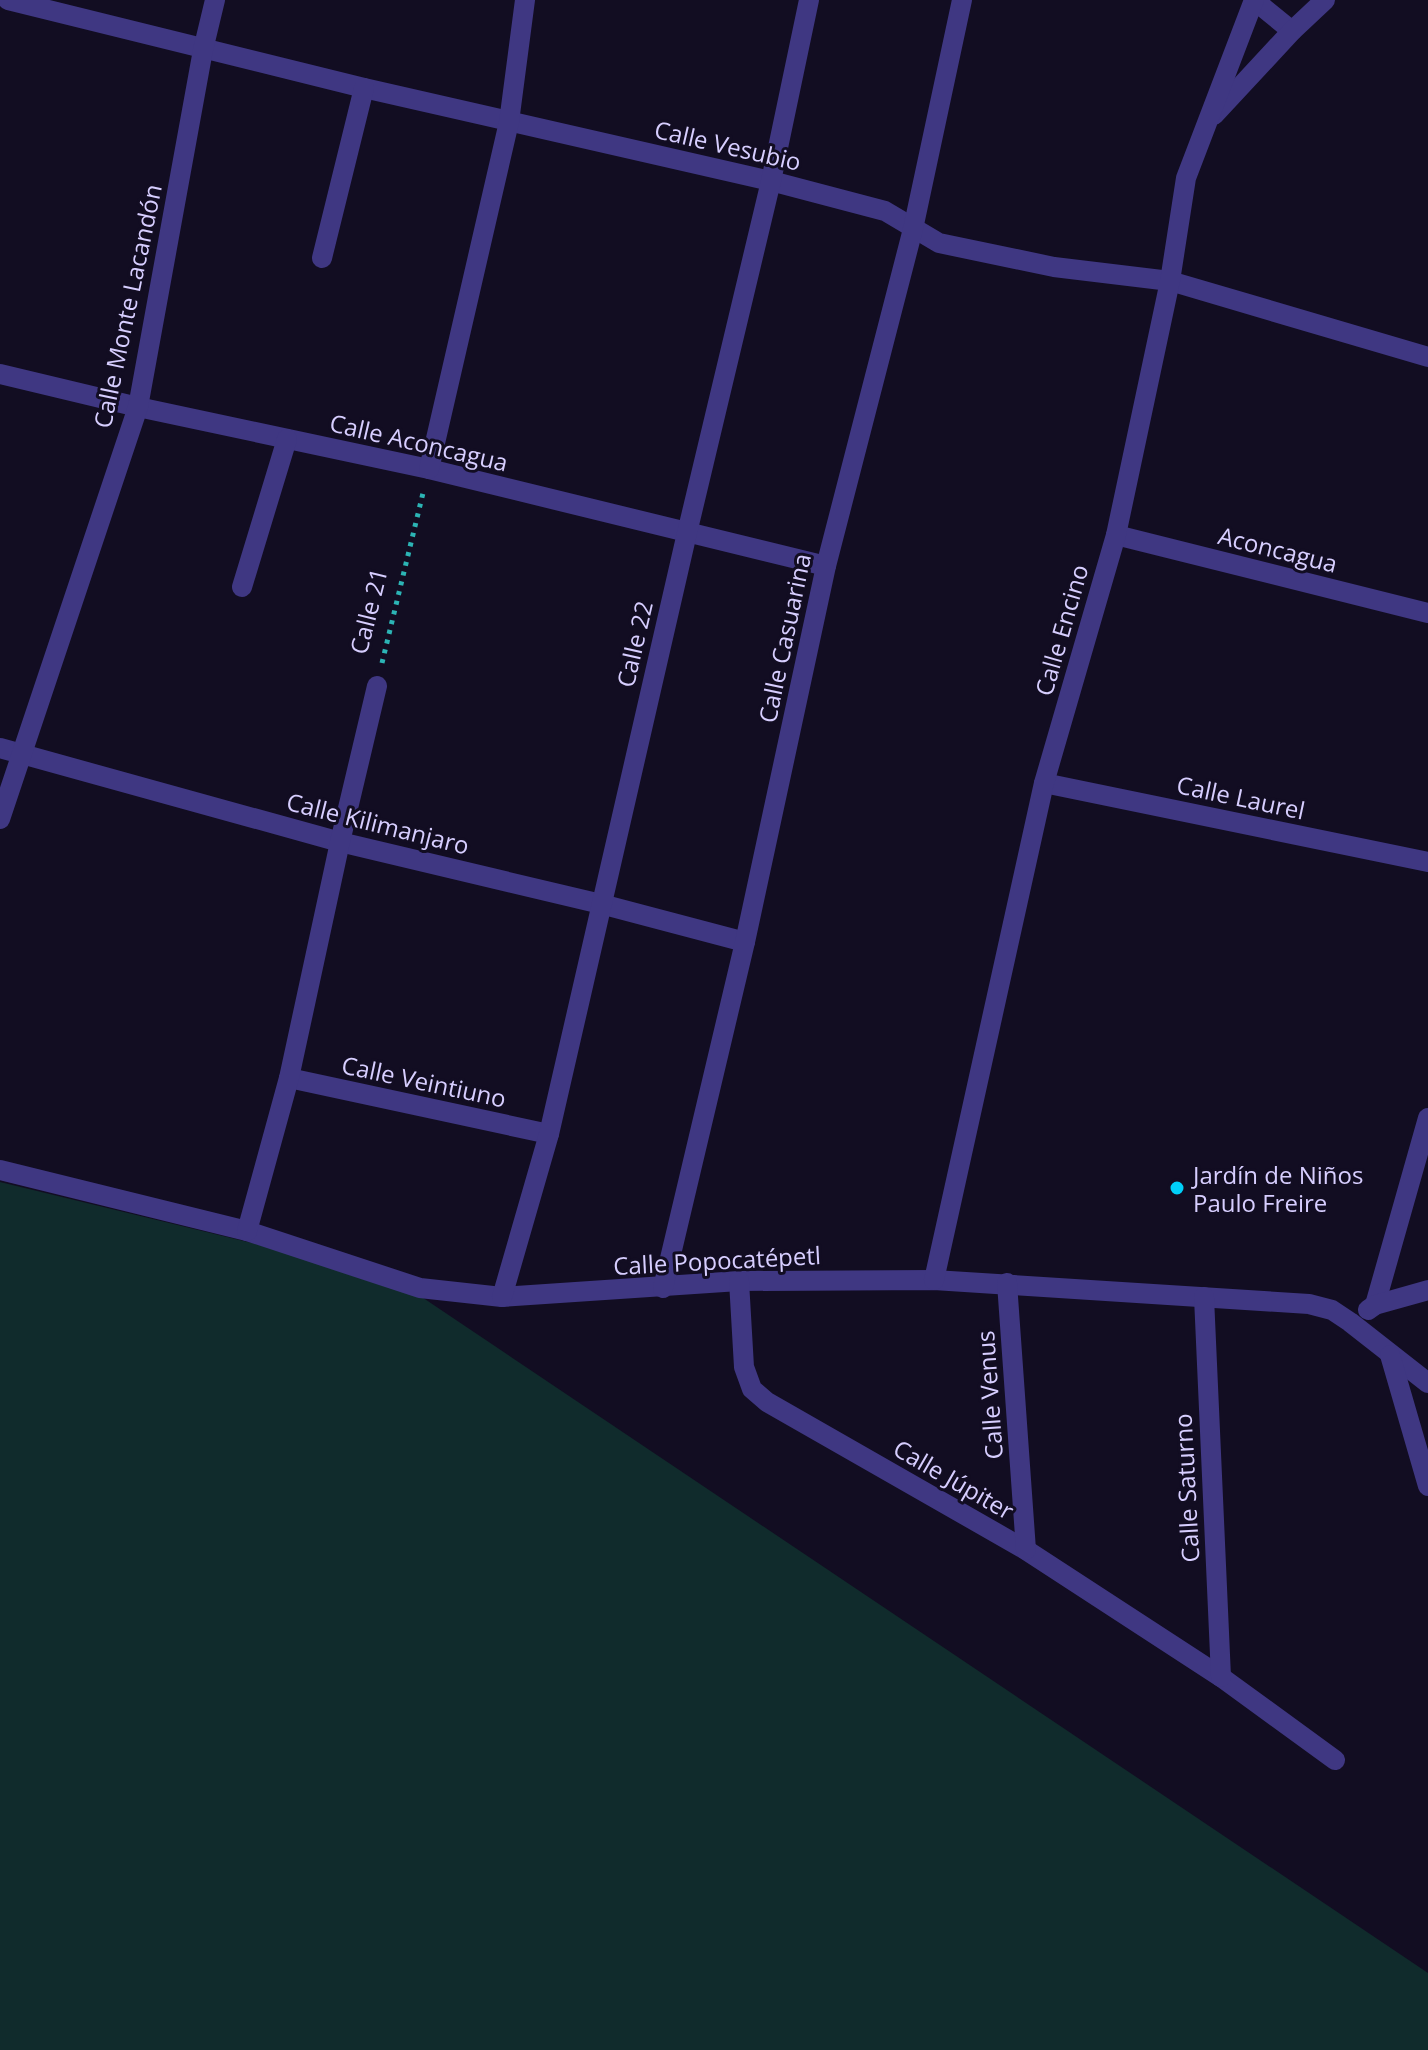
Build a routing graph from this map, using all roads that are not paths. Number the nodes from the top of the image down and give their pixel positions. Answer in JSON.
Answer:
{"nodes":[{"id":1,"x":8,"y":0,"type":"edge"},
{"id":2,"x":215,"y":0,"type":"edge"},
{"id":3,"x":525,"y":0,"type":"edge"},
{"id":4,"x":809,"y":0,"type":"edge"},
{"id":5,"x":962,"y":0,"type":"edge"},
{"id":6,"x":1254,"y":0,"type":"edge"},
{"id":7,"x":1325,"y":0,"type":"edge"},
{"id":8,"x":1292,"y":31,"type":"junction"},
{"id":9,"x":203,"y":50,"type":"junction"},
{"id":10,"x":364,"y":88,"type":"junction"},
{"id":11,"x":509,"y":122,"type":"junction"},
{"id":12,"x":1206,"y":123,"type":"junction"},
{"id":13,"x":771,"y":181,"type":"junction"},
{"id":14,"x":913,"y":229,"type":"junction"},
{"id":15,"x":322,"y":258,"type":"dead end"},
{"id":16,"x":1170,"y":281,"type":"junction"},
{"id":17,"x":1428,"y":357,"type":"edge"},
{"id":18,"x":0,"y":374,"type":"edge"},
{"id":19,"x":138,"y":407,"type":"junction"},
{"id":20,"x":287,"y":439,"type":"junction"},
{"id":21,"x":429,"y":469,"type":"junction"},
{"id":22,"x":687,"y":533,"type":"junction"},
{"id":23,"x":1116,"y":535,"type":"junction"},
{"id":24,"x":826,"y":566,"type":"junction"},
{"id":25,"x":242,"y":587,"type":"dead end"},
{"id":26,"x":1428,"y":613,"type":"edge"},
{"id":27,"x":377,"y":686,"type":"road end"},
{"id":28,"x":0,"y":748,"type":"edge"},
{"id":29,"x":22,"y":753,"type":"junction"},
{"id":30,"x":1044,"y":783,"type":"junction"},
{"id":31,"x":0,"y":819,"type":"edge"},
{"id":32,"x":340,"y":842,"type":"junction"},
{"id":33,"x":1428,"y":862,"type":"edge"},
{"id":34,"x":601,"y":904,"type":"junction"},
{"id":35,"x":745,"y":942,"type":"junction"},
{"id":36,"x":289,"y":1078,"type":"junction"},
{"id":37,"x":1428,"y":1118,"type":"edge"},
{"id":38,"x":549,"y":1134,"type":"junction"},
{"id":39,"x":0,"y":1170,"type":"edge"},
{"id":40,"x":247,"y":1231,"type":"junction"},
{"id":41,"x":934,"y":1280,"type":"junction"},
{"id":42,"x":739,"y":1281,"type":"junction"},
{"id":43,"x":1007,"y":1283,"type":"junction"},
{"id":44,"x":663,"y":1288,"type":"junction"},
{"id":45,"x":1428,"y":1290,"type":"edge"},
{"id":46,"x":502,"y":1297,"type":"junction"},
{"id":47,"x":1204,"y":1297,"type":"junction"},
{"id":48,"x":1375,"y":1305,"type":"junction"},
{"id":49,"x":1350,"y":1322,"type":"junction"},
{"id":50,"x":1390,"y":1355,"type":"junction"},
{"id":51,"x":1428,"y":1383,"type":"edge"},
{"id":52,"x":1428,"y":1486,"type":"edge"},
{"id":53,"x":1026,"y":1550,"type":"junction"},
{"id":54,"x":1221,"y":1677,"type":"junction"},
{"id":55,"x":1335,"y":1760,"type":"dead end"}],
"edges":[{"from":1,"to":9,"type":"street","name":"Calle Vesubio"},
{"from":2,"to":9,"type":"street","name":"Calle Monte Lacandón"},
{"from":3,"to":11,"type":"street"},
{"from":4,"to":13,"type":"street","name":"Calle 22"},
{"from":5,"to":14,"type":"street","name":"Calle Casuarina"},
{"from":6,"to":8,"type":"street","name":"Calle Encino"},
{"from":6,"to":12,"type":"street","name":"Calle Encino"},
{"from":7,"to":8,"type":"street"},
{"from":8,"to":12,"type":"street"},
{"from":9,"to":10,"type":"street","name":"Calle Vesubio"},
{"from":9,"to":19,"type":"street","name":"Calle Monte Lacandón"},
{"from":10,"to":11,"type":"street","name":"Calle Vesubio"},
{"from":10,"to":15,"type":"street"},
{"from":11,"to":13,"type":"street","name":"Calle Vesubio"},
{"from":11,"to":21,"type":"street"},
{"from":12,"to":16,"type":"street","name":"Calle Encino"},
{"from":13,"to":14,"type":"street","name":"Calle Vesubio"},
{"from":13,"to":22,"type":"street","name":"Calle 22"},
{"from":14,"to":16,"type":"street","name":"Calle Vesubio"},
{"from":14,"to":24,"type":"street","name":"Calle Casuarina"},
{"from":16,"to":17,"type":"street","name":"Calle Vesubio"},
{"from":16,"to":23,"type":"street","name":"Calle Encino"},
{"from":18,"to":19,"type":"street","name":"Calle Aconcagua"},
{"from":19,"to":20,"type":"street","name":"Calle Aconcagua"},
{"from":19,"to":29,"type":"street","name":"Calle Monte Lacandón"},
{"from":20,"to":21,"type":"street","name":"Calle Aconcagua"},
{"from":20,"to":25,"type":"street"},
{"from":21,"to":22,"type":"street","name":"Calle Aconcagua"},
{"from":22,"to":24,"type":"street","name":"Calle Aconcagua"},
{"from":22,"to":34,"type":"street","name":"Calle 22"},
{"from":23,"to":26,"type":"street","name":"Aconcagua"},
{"from":23,"to":30,"type":"street","name":"Calle Encino"},
{"from":24,"to":35,"type":"street","name":"Calle Casuarina"},
{"from":27,"to":32,"type":"street","name":"Calle 21"},
{"from":28,"to":29,"type":"street","name":"Calle Kilimanjaro"},
{"from":29,"to":31,"type":"street","name":"Calle Monte Lacandón"},
{"from":29,"to":32,"type":"street","name":"Calle Kilimanjaro"},
{"from":30,"to":33,"type":"street","name":"Calle Laurel"},
{"from":30,"to":41,"type":"street","name":"Calle Encino"},
{"from":32,"to":34,"type":"street","name":"Calle Kilimanjaro"},
{"from":32,"to":36,"type":"street","name":"Calle 21"},
{"from":34,"to":35,"type":"street","name":"Calle Kilimanjaro"},
{"from":34,"to":38,"type":"street","name":"Calle 22"},
{"from":35,"to":44,"type":"street","name":"Calle Casuarina"},
{"from":36,"to":38,"type":"street","name":"Calle Veintiuno"},
{"from":36,"to":40,"type":"street","name":"Calle 21"},
{"from":37,"to":48,"type":"street"},
{"from":38,"to":46,"type":"street","name":"Calle 22"},
{"from":39,"to":40,"type":"street","name":"Calle Popocatépetl"},
{"from":40,"to":46,"type":"street","name":"Calle Popocatépetl"},
{"from":41,"to":42,"type":"street","name":"Calle Popocatépetl"},
{"from":41,"to":43,"type":"street","name":"Calle Popocatépetl"},
{"from":42,"to":44,"type":"street","name":"Calle Popocatépetl"},
{"from":42,"to":53,"type":"street","name":"Calle Júpiter"},
{"from":43,"to":47,"type":"street","name":"Calle Popocatépetl"},
{"from":43,"to":53,"type":"street","name":"Calle Venus"},
{"from":44,"to":46,"type":"street","name":"Calle Popocatépetl"},
{"from":45,"to":48,"type":"street"},
{"from":47,"to":49,"type":"street","name":"Calle Popocatépetl"},
{"from":47,"to":54,"type":"street","name":"Calle Saturno"},
{"from":48,"to":49,"type":"street"},
{"from":49,"to":50,"type":"street","name":"Calle Popocatépetl"},
{"from":50,"to":51,"type":"street","name":"Calle Popocatépetl"},
{"from":50,"to":52,"type":"street"},
{"from":53,"to":54,"type":"street","name":"Calle Júpiter"},
{"from":54,"to":55,"type":"street","name":"Calle Júpiter"}]}
